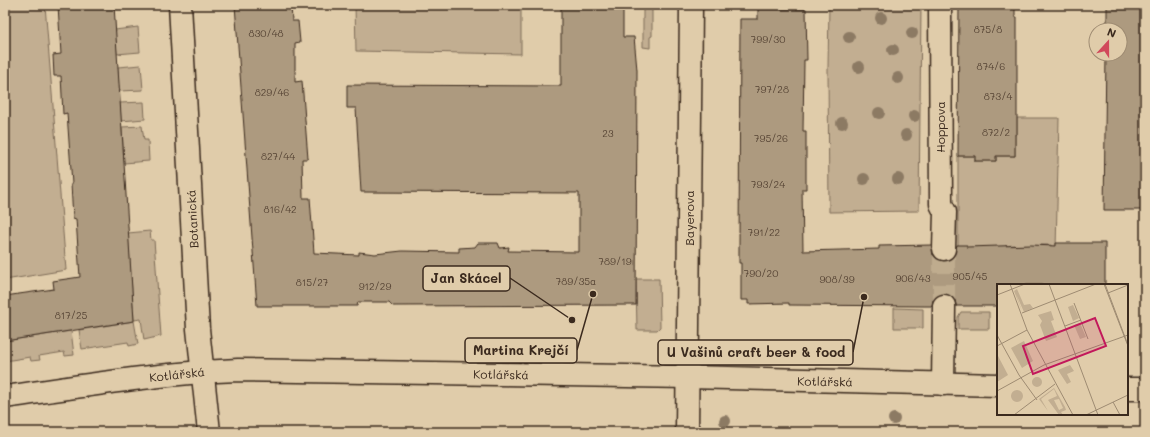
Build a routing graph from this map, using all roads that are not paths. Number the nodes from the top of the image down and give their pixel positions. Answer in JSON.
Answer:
{"nodes":[{"id":1,"x":180,"y":5,"type":"edge"},
{"id":2,"x":691,"y":5,"type":"edge"},
{"id":3,"x":940,"y":5,"type":"edge"},
{"id":4,"x":944,"y":249,"type":"tunnel mouth"},
{"id":5,"x":944,"y":306,"type":"tunnel mouth"},
{"id":6,"x":203,"y":371,"type":"junction"},
{"id":7,"x":688,"y":377,"type":"junction"},
{"id":8,"x":943,"y":384,"type":"junction"},
{"id":9,"x":997,"y":385,"type":"edge"},
{"id":10,"x":1128,"y":389,"type":"edge"},
{"id":11,"x":1145,"y":389,"type":"edge"},
{"id":12,"x":5,"y":397,"type":"edge"},
{"id":13,"x":209,"y":432,"type":"edge"},
{"id":14,"x":687,"y":432,"type":"edge"}],
"edges":[{"from":1,"to":6,"type":"street","name":"Botanická"},
{"from":2,"to":7,"type":"street","name":"Bayerova"},
{"from":3,"to":4,"type":"street","name":"Hoppova"},
{"from":5,"to":8,"type":"street"},
{"from":6,"to":7,"type":"street","name":"Kotlářská"},
{"from":6,"to":12,"type":"street","name":"Kotlářská"},
{"from":6,"to":13,"type":"street","name":"Botanická"},
{"from":7,"to":8,"type":"street","name":"Kotlářská"},
{"from":7,"to":14,"type":"street","name":"Bayerova"},
{"from":8,"to":9,"type":"street","name":"Kotlářská"},
{"from":10,"to":11,"type":"street"}]}
